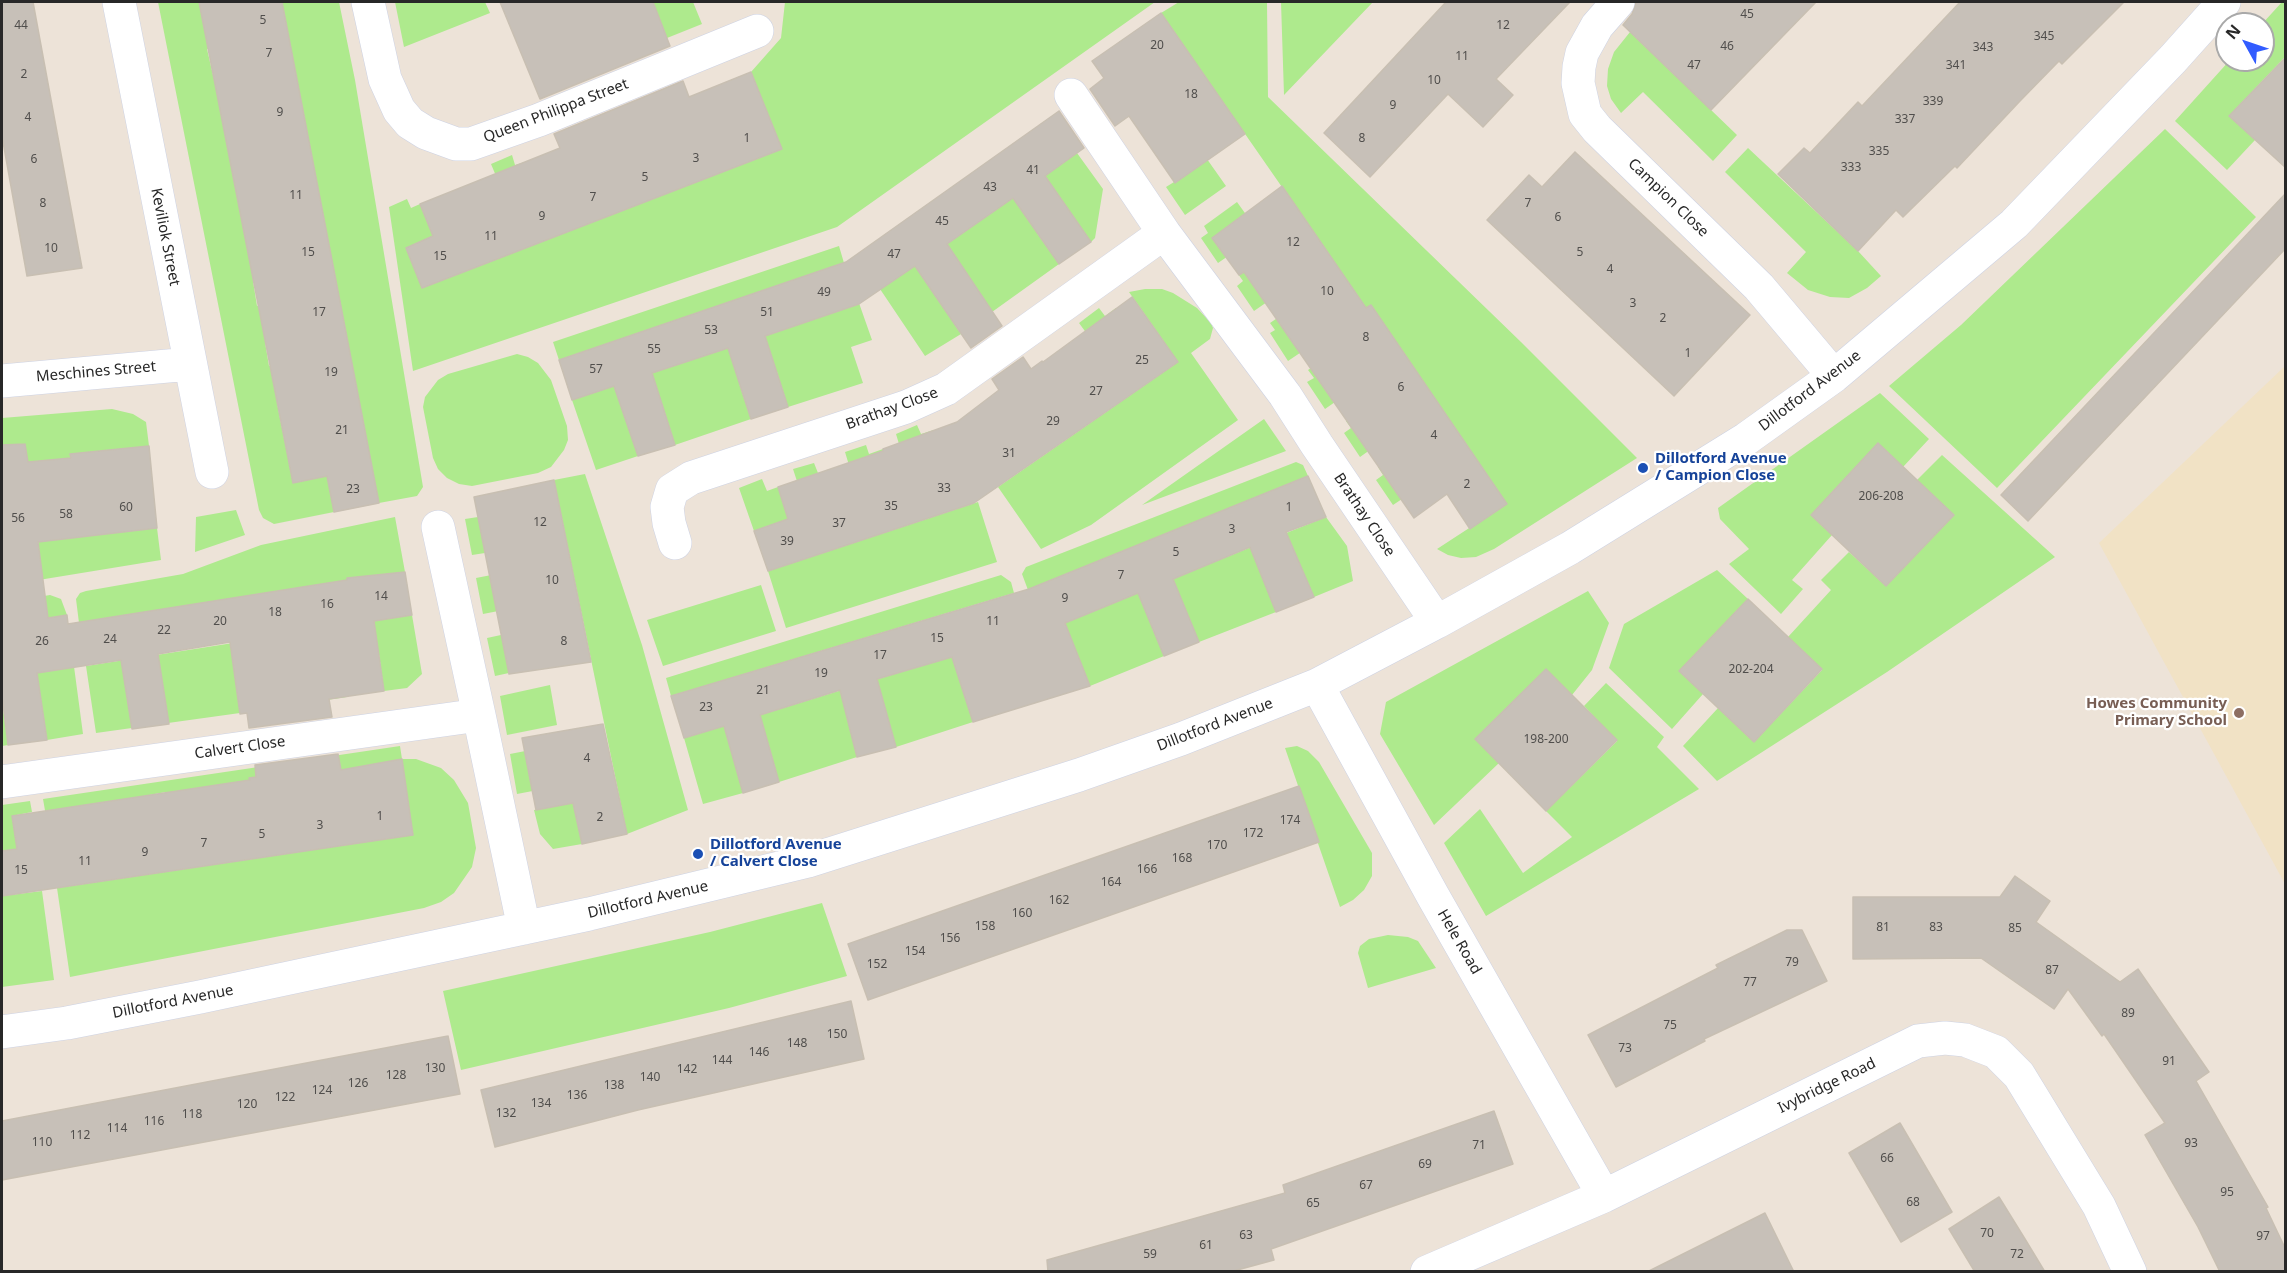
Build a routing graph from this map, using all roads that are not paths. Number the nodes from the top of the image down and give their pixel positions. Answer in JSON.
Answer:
{"nodes":[{"id":1,"x":119,"y":2,"type":"edge"},
{"id":2,"x":368,"y":2,"type":"edge"},
{"id":3,"x":1618,"y":2,"type":"edge"},
{"id":4,"x":2224,"y":2,"type":"edge"},
{"id":5,"x":757,"y":31,"type":"dead end"},
{"id":6,"x":1071,"y":95,"type":"dead end"},
{"id":7,"x":1164,"y":233,"type":"junction"},
{"id":8,"x":190,"y":364,"type":"junction"},
{"id":9,"x":1834,"y":376,"type":"junction"},
{"id":10,"x":2,"y":381,"type":"edge"},
{"id":11,"x":212,"y":472,"type":"dead end"},
{"id":12,"x":438,"y":527,"type":"dead end"},
{"id":13,"x":675,"y":543,"type":"dead end"},
{"id":14,"x":1437,"y":622,"type":"junction"},
{"id":15,"x":1317,"y":685,"type":"junction"},
{"id":16,"x":478,"y":715,"type":"junction"},
{"id":17,"x":2,"y":782,"type":"edge"},
{"id":18,"x":524,"y":928,"type":"junction"},
{"id":19,"x":2,"y":1032,"type":"edge"},
{"id":20,"x":1604,"y":1196,"type":"junction"},
{"id":21,"x":1427,"y":1272,"type":"edge"},
{"id":22,"x":2130,"y":1272,"type":"edge"}],
"edges":[{"from":1,"to":8,"type":"street","name":"Keviliok Street"},
{"from":2,"to":5,"type":"street","name":"Queen Philippa Street"},
{"from":3,"to":9,"type":"street","name":"Campion Close"},
{"from":4,"to":9,"type":"street","name":"Dillotford Avenue"},
{"from":6,"to":7,"type":"street","name":"Brathay Close"},
{"from":7,"to":13,"type":"street","name":"Brathay Close"},
{"from":7,"to":14,"type":"street","name":"Brathay Close"},
{"from":8,"to":10,"type":"street","name":"Meschines Street"},
{"from":8,"to":11,"type":"street","name":"Keviliok Street"},
{"from":9,"to":14,"type":"street","name":"Dillotford Avenue"},
{"from":12,"to":16,"type":"street"},
{"from":14,"to":15,"type":"street","name":"Dillotford Avenue"},
{"from":15,"to":18,"type":"street","name":"Dillotford Avenue"},
{"from":15,"to":20,"type":"street","name":"Hele Road"},
{"from":16,"to":17,"type":"street","name":"Calvert Close"},
{"from":16,"to":18,"type":"street"},
{"from":18,"to":19,"type":"street","name":"Dillotford Avenue"},
{"from":20,"to":21,"type":"street","name":"Ivybridge Road"},
{"from":20,"to":22,"type":"street","name":"Ivybridge Road"}]}
